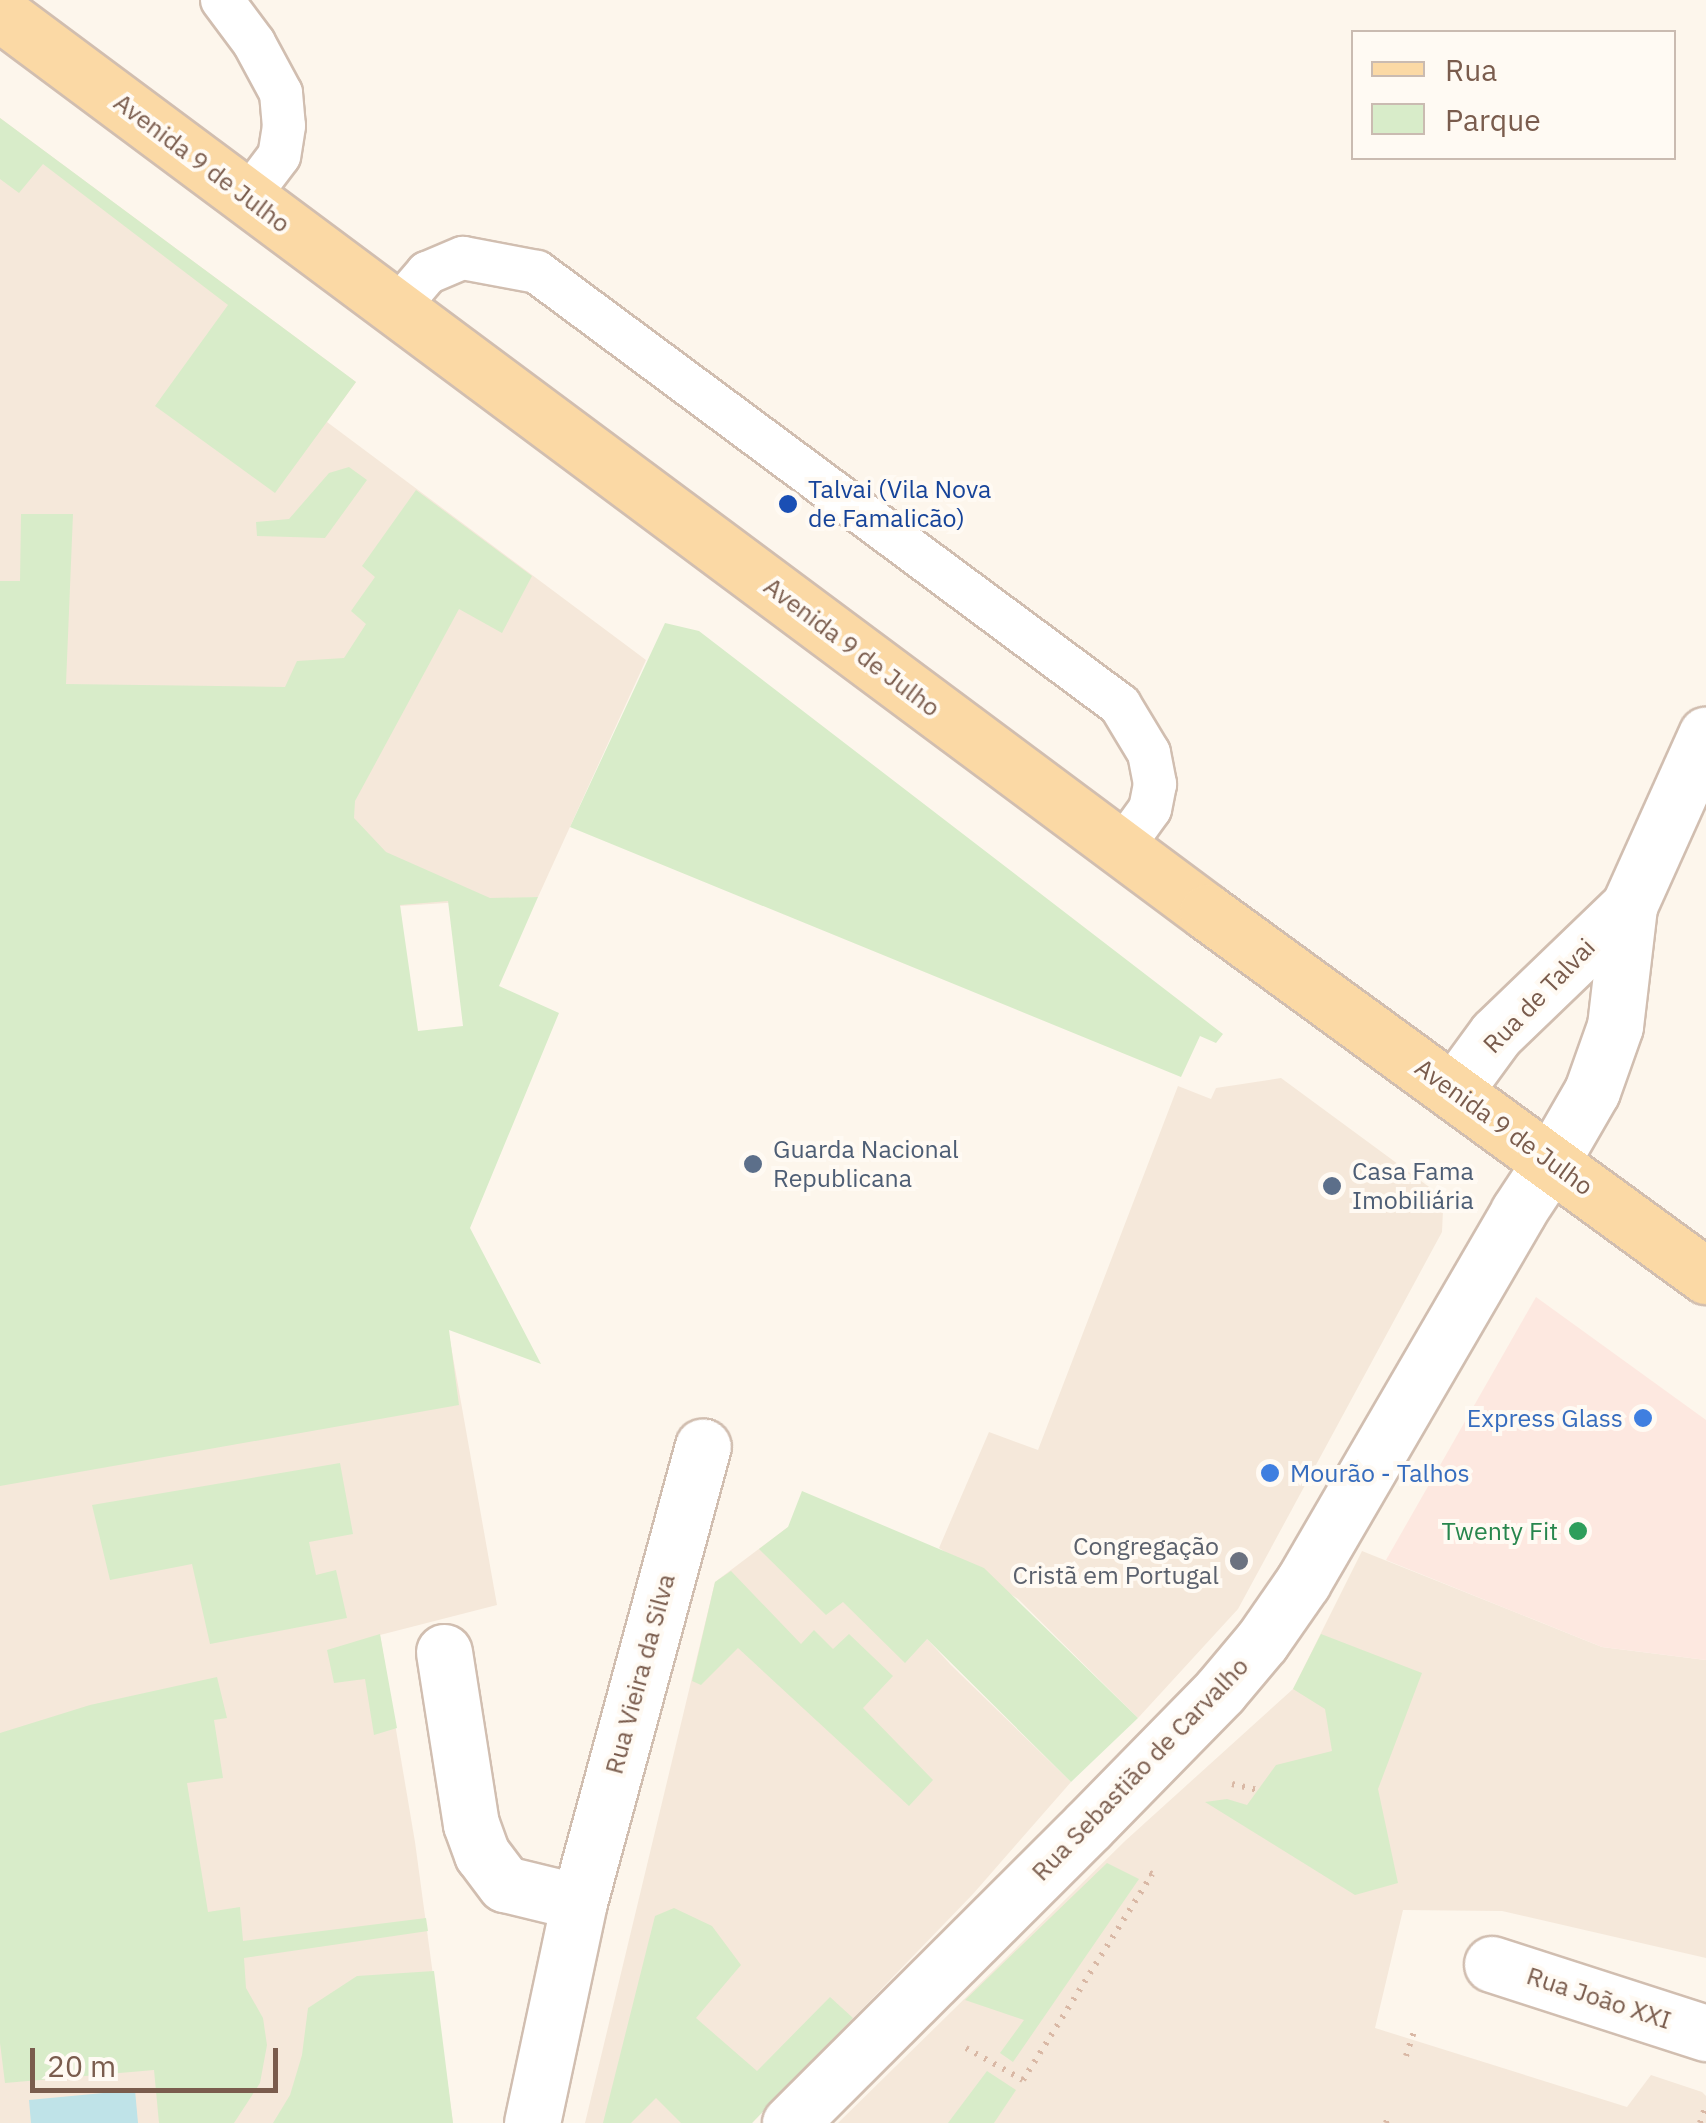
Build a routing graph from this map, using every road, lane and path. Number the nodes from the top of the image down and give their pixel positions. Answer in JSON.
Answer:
{"nodes":[{"id":1,"x":222,"y":0,"type":"edge"},
{"id":2,"x":0,"y":13,"type":"edge"},
{"id":3,"x":248,"y":197,"type":"junction"},
{"id":4,"x":398,"y":307,"type":"junction"},
{"id":5,"x":1706,"y":735,"type":"edge"},
{"id":6,"x":1121,"y":849,"type":"junction"},
{"id":7,"x":1629,"y":906,"type":"junction"},
{"id":8,"x":1455,"y":1090,"type":"junction"},
{"id":9,"x":1551,"y":1162,"type":"junction"},
{"id":10,"x":1706,"y":1276,"type":"edge"},
{"id":11,"x":703,"y":1447,"type":"dead end"},
{"id":12,"x":444,"y":1652,"type":"dead end"},
{"id":13,"x":1146,"y":1871,"type":"dead end"},
{"id":14,"x":579,"y":1902,"type":"junction"},
{"id":15,"x":1492,"y":1964,"type":"dead end"},
{"id":16,"x":1414,"y":2031,"type":"dead end"},
{"id":17,"x":1706,"y":2033,"type":"edge"},
{"id":18,"x":1406,"y":2056,"type":"dead end"},
{"id":19,"x":994,"y":2064,"type":"dead end"},
{"id":20,"x":1706,"y":2105,"type":"edge"},
{"id":21,"x":532,"y":2123,"type":"edge"},
{"id":22,"x":790,"y":2123,"type":"edge"},
{"id":23,"x":1700,"y":2123,"type":"edge"}],
"edges":[{"from":1,"to":3,"type":"lane"},
{"from":2,"to":3,"type":"main road","name":"Avenida 9 de Julho"},
{"from":3,"to":4,"type":"main road","name":"Avenida 9 de Julho"},
{"from":4,"to":6,"type":"main road","name":"Avenida 9 de Julho"},
{"from":4,"to":6,"type":"lane"},
{"from":5,"to":7,"type":"street","name":"Rua de Talvai"},
{"from":6,"to":8,"type":"main road","name":"Avenida 9 de Julho"},
{"from":7,"to":8,"type":"street","name":"Rua de Talvai"},
{"from":7,"to":9,"type":"street","name":"Rua de Talvai"},
{"from":8,"to":9,"type":"main road","name":"Avenida 9 de Julho"},
{"from":9,"to":10,"type":"main road","name":"Avenida 9 de Julho"},
{"from":9,"to":22,"type":"street","name":"Rua Sebastião de Carvalho"},
{"from":11,"to":14,"type":"street","name":"Rua Vieira da Silva"},
{"from":12,"to":14,"type":"street"},
{"from":13,"to":19,"type":"path"},
{"from":14,"to":21,"type":"street","name":"Rua Vieira da Silva"},
{"from":15,"to":17,"type":"street","name":"Rua João XXI"},
{"from":16,"to":18,"type":"path"},
{"from":20,"to":23,"type":"path"}]}
